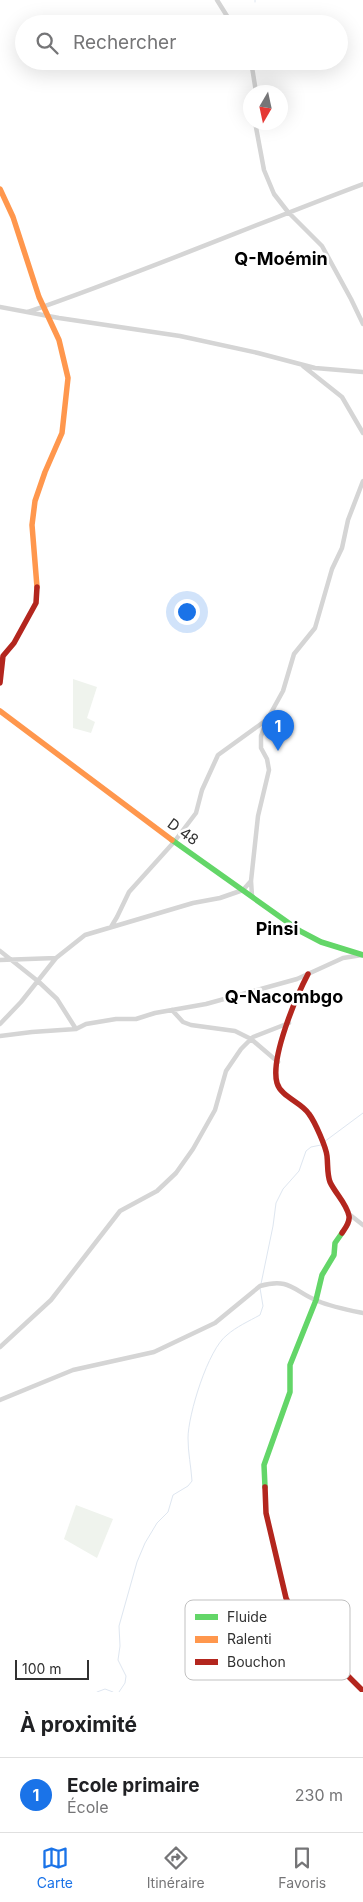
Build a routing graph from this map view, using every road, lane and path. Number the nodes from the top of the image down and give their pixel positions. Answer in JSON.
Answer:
{"nodes":[{"id":1,"x":217,"y":0,"type":"edge"},
{"id":2,"x":226,"y":15,"type":"edge"},
{"id":3,"x":252,"y":70,"type":"edge"},
{"id":4,"x":255,"y":85,"type":"edge"},
{"id":5,"x":256,"y":130,"type":"edge"},
{"id":6,"x":363,"y":184,"type":"edge"},
{"id":7,"x":0,"y":189,"type":"edge"},
{"id":8,"x":288,"y":212,"type":"junction"},
{"id":9,"x":0,"y":307,"type":"edge"},
{"id":10,"x":44,"y":307,"type":"junction"},
{"id":11,"x":28,"y":312,"type":"junction"},
{"id":12,"x":48,"y":316,"type":"junction"},
{"id":13,"x":363,"y":324,"type":"edge"},
{"id":14,"x":300,"y":364,"type":"junction"},
{"id":15,"x":363,"y":372,"type":"edge"},
{"id":16,"x":363,"y":433,"type":"edge"},
{"id":17,"x":363,"y":481,"type":"edge"},
{"id":18,"x":0,"y":683,"type":"edge"},
{"id":19,"x":0,"y":710,"type":"edge"},
{"id":20,"x":266,"y":720,"type":"junction"},
{"id":21,"x":174,"y":842,"type":"junction"},
{"id":22,"x":251,"y":881,"type":"junction"},
{"id":23,"x":243,"y":890,"type":"junction"},
{"id":24,"x":252,"y":896,"type":"junction"},
{"id":25,"x":110,"y":927,"type":"junction"},
{"id":26,"x":0,"y":950,"type":"edge"},
{"id":27,"x":363,"y":955,"type":"edge"},
{"id":28,"x":56,"y":958,"type":"junction"},
{"id":29,"x":0,"y":960,"type":"edge"},
{"id":30,"x":9,"y":960,"type":"junction"},
{"id":31,"x":308,"y":974,"type":"junction"},
{"id":32,"x":39,"y":982,"type":"junction"},
{"id":33,"x":172,"y":1010,"type":"junction"},
{"id":34,"x":290,"y":1022,"type":"junction"},
{"id":35,"x":0,"y":1024,"type":"edge"},
{"id":36,"x":76,"y":1029,"type":"junction"},
{"id":37,"x":0,"y":1036,"type":"edge"},
{"id":38,"x":251,"y":1039,"type":"junction"},
{"id":39,"x":278,"y":1062,"type":"junction"},
{"id":40,"x":350,"y":1214,"type":"junction"},
{"id":41,"x":363,"y":1225,"type":"edge"},
{"id":42,"x":316,"y":1300,"type":"junction"},
{"id":43,"x":363,"y":1313,"type":"edge"},
{"id":44,"x":0,"y":1347,"type":"edge"},
{"id":45,"x":0,"y":1400,"type":"edge"},
{"id":46,"x":287,"y":1600,"type":"edge"},
{"id":47,"x":350,"y":1677,"type":"edge"},
{"id":48,"x":363,"y":1692,"type":"edge"}],
"edges":[{"from":1,"to":2,"type":"street"},
{"from":3,"to":4,"type":"street"},
{"from":5,"to":8,"type":"street"},
{"from":6,"to":8,"type":"street"},
{"from":7,"to":10,"type":"street"},
{"from":8,"to":10,"type":"street"},
{"from":8,"to":13,"type":"street"},
{"from":9,"to":11,"type":"street"},
{"from":10,"to":11,"type":"street"},
{"from":10,"to":12,"type":"street"},
{"from":11,"to":12,"type":"street"},
{"from":12,"to":14,"type":"street"},
{"from":12,"to":18,"type":"street"},
{"from":14,"to":15,"type":"street"},
{"from":14,"to":16,"type":"street"},
{"from":17,"to":20,"type":"street"},
{"from":19,"to":21,"type":"street","name":"D 48"},
{"from":20,"to":21,"type":"street"},
{"from":20,"to":22,"type":"street"},
{"from":21,"to":23,"type":"street","name":"D 48"},
{"from":21,"to":25,"type":"street"},
{"from":22,"to":23,"type":"street"},
{"from":22,"to":24,"type":"street"},
{"from":23,"to":24,"type":"street","name":"D 48"},
{"from":23,"to":25,"type":"street"},
{"from":24,"to":27,"type":"street","name":"D 48"},
{"from":25,"to":28,"type":"street"},
{"from":26,"to":30,"type":"street"},
{"from":27,"to":31,"type":"street"},
{"from":28,"to":30,"type":"street"},
{"from":28,"to":32,"type":"street"},
{"from":29,"to":30,"type":"street"},
{"from":30,"to":32,"type":"street"},
{"from":31,"to":33,"type":"street"},
{"from":31,"to":34,"type":"street"},
{"from":32,"to":35,"type":"street"},
{"from":32,"to":36,"type":"street"},
{"from":33,"to":36,"type":"street"},
{"from":33,"to":38,"type":"street"},
{"from":34,"to":38,"type":"street"},
{"from":34,"to":39,"type":"street"},
{"from":36,"to":37,"type":"street"},
{"from":38,"to":39,"type":"street"},
{"from":38,"to":44,"type":"street"},
{"from":39,"to":40,"type":"street"},
{"from":40,"to":41,"type":"street"},
{"from":40,"to":42,"type":"street"},
{"from":42,"to":43,"type":"street"},
{"from":42,"to":45,"type":"street"},
{"from":42,"to":46,"type":"street"},
{"from":47,"to":48,"type":"street"}]}
